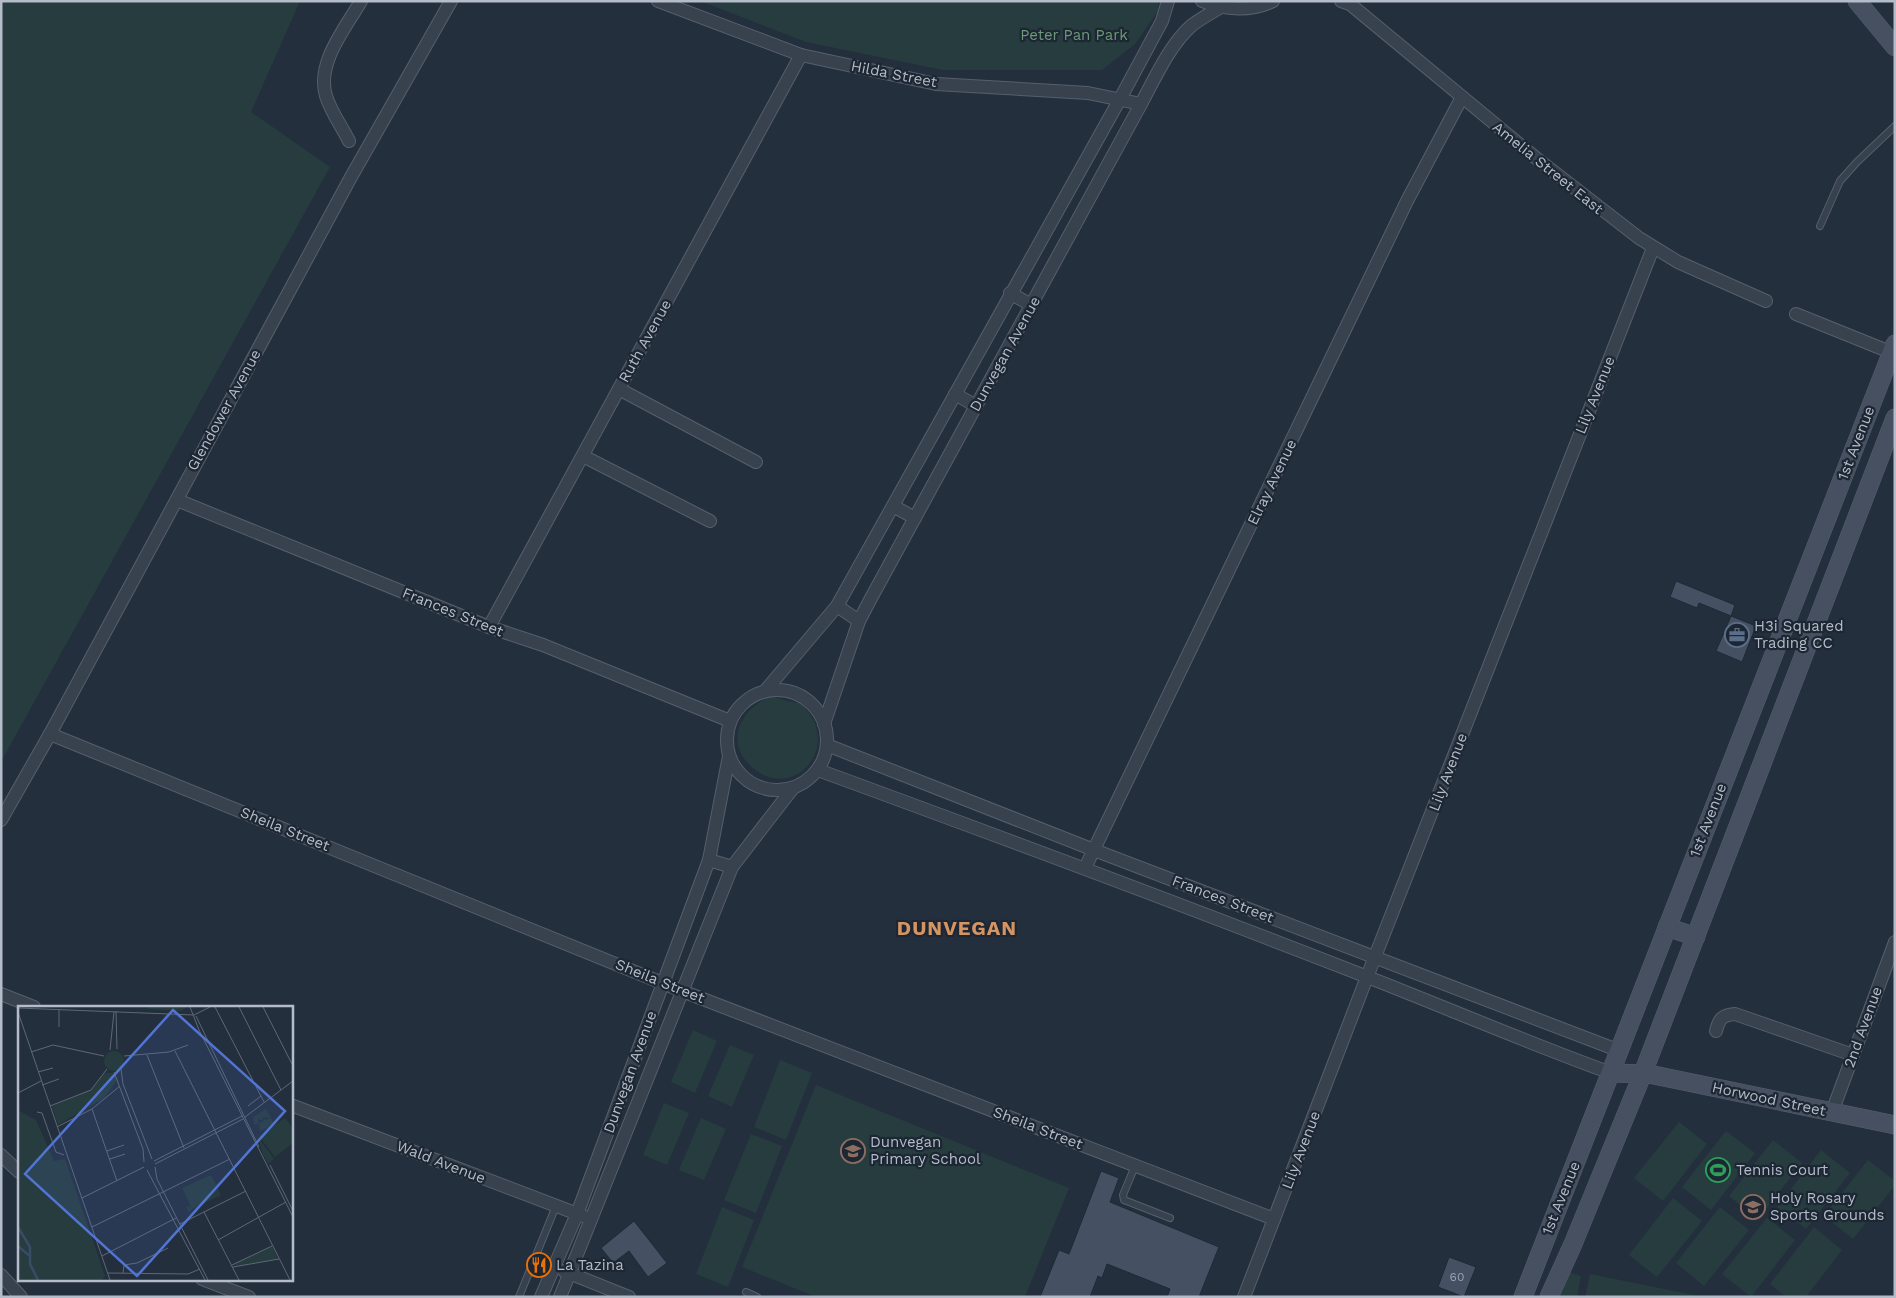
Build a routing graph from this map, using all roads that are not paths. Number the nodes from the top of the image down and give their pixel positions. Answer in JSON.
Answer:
{"nodes":[{"id":1,"x":361,"y":1,"type":"edge"},
{"id":2,"x":451,"y":1,"type":"edge"},
{"id":3,"x":658,"y":1,"type":"edge"},
{"id":4,"x":1168,"y":1,"type":"edge"},
{"id":5,"x":1202,"y":1,"type":"edge"},
{"id":6,"x":1273,"y":1,"type":"edge"},
{"id":7,"x":1857,"y":1,"type":"edge"},
{"id":8,"x":1346,"y":2,"type":"edge"},
{"id":9,"x":1221,"y":7,"type":"junction"},
{"id":10,"x":1895,"y":47,"type":"edge"},
{"id":11,"x":801,"y":56,"type":"junction"},
{"id":12,"x":1462,"y":97,"type":"junction"},
{"id":13,"x":1120,"y":99,"type":"junction"},
{"id":14,"x":1141,"y":104,"type":"junction"},
{"id":15,"x":1895,"y":126,"type":"edge"},
{"id":16,"x":349,"y":141,"type":"dead end"},
{"id":17,"x":1820,"y":226,"type":"dead end"},
{"id":18,"x":1653,"y":248,"type":"junction"},
{"id":19,"x":1010,"y":293,"type":"junction"},
{"id":20,"x":1766,"y":301,"type":"dead end"},
{"id":21,"x":1031,"y":305,"type":"junction"},
{"id":22,"x":1796,"y":314,"type":"dead end"},
{"id":23,"x":1894,"y":350,"type":"edge"},
{"id":24,"x":619,"y":389,"type":"junction"},
{"id":25,"x":955,"y":394,"type":"junction"},
{"id":26,"x":976,"y":406,"type":"junction"},
{"id":27,"x":1895,"y":418,"type":"edge"},
{"id":28,"x":583,"y":456,"type":"junction"},
{"id":29,"x":756,"y":462,"type":"dead end"},
{"id":30,"x":177,"y":500,"type":"junction"},
{"id":31,"x":893,"y":506,"type":"junction"},
{"id":32,"x":915,"y":518,"type":"junction"},
{"id":33,"x":710,"y":521,"type":"dead end"},
{"id":34,"x":1794,"y":603,"type":"junction"},
{"id":35,"x":837,"y":606,"type":"junction"},
{"id":36,"x":1818,"y":614,"type":"junction"},
{"id":37,"x":859,"y":621,"type":"junction"},
{"id":38,"x":489,"y":627,"type":"junction"},
{"id":39,"x":765,"y":691,"type":"junction"},
{"id":40,"x":730,"y":721,"type":"junction"},
{"id":41,"x":824,"y":724,"type":"junction"},
{"id":42,"x":50,"y":734,"type":"junction"},
{"id":43,"x":827,"y":745,"type":"junction"},
{"id":44,"x":729,"y":756,"type":"junction"},
{"id":45,"x":818,"y":770,"type":"junction"},
{"id":46,"x":794,"y":788,"type":"junction"},
{"id":47,"x":1,"y":820,"type":"edge"},
{"id":48,"x":1094,"y":850,"type":"junction"},
{"id":49,"x":709,"y":860,"type":"junction"},
{"id":50,"x":732,"y":867,"type":"junction"},
{"id":51,"x":1085,"y":868,"type":"junction"},
{"id":52,"x":1666,"y":927,"type":"junction"},
{"id":53,"x":1696,"y":937,"type":"junction"},
{"id":54,"x":1895,"y":942,"type":"edge"},
{"id":55,"x":1375,"y":958,"type":"junction"},
{"id":56,"x":1367,"y":977,"type":"junction"},
{"id":57,"x":663,"y":983,"type":"junction"},
{"id":58,"x":682,"y":991,"type":"junction"},
{"id":59,"x":1,"y":994,"type":"edge"},
{"id":60,"x":31,"y":1006,"type":"edge"},
{"id":61,"x":1716,"y":1031,"type":"dead end"},
{"id":62,"x":1620,"y":1051,"type":"junction"},
{"id":63,"x":1853,"y":1055,"type":"junction"},
{"id":64,"x":1611,"y":1073,"type":"junction"},
{"id":65,"x":1643,"y":1073,"type":"junction"},
{"id":66,"x":292,"y":1105,"type":"edge"},
{"id":67,"x":1832,"y":1112,"type":"junction"},
{"id":68,"x":1895,"y":1125,"type":"edge"},
{"id":69,"x":1,"y":1155,"type":"edge"},
{"id":70,"x":1135,"y":1166,"type":"junction"},
{"id":71,"x":18,"y":1171,"type":"edge"},
{"id":72,"x":556,"y":1206,"type":"junction"},
{"id":73,"x":577,"y":1214,"type":"junction"},
{"id":74,"x":1170,"y":1218,"type":"dead end"},
{"id":75,"x":591,"y":1219,"type":"junction"},
{"id":76,"x":1274,"y":1220,"type":"junction"},
{"id":77,"x":554,"y":1266,"type":"junction"},
{"id":78,"x":1,"y":1274,"type":"edge"},
{"id":79,"x":569,"y":1274,"type":"junction"},
{"id":80,"x":205,"y":1280,"type":"edge"},
{"id":81,"x":746,"y":1292,"type":"dead end"},
{"id":82,"x":21,"y":1297,"type":"edge"},
{"id":83,"x":249,"y":1297,"type":"edge"},
{"id":84,"x":520,"y":1297,"type":"edge"},
{"id":85,"x":541,"y":1297,"type":"edge"},
{"id":86,"x":560,"y":1297,"type":"edge"},
{"id":87,"x":629,"y":1297,"type":"edge"},
{"id":88,"x":757,"y":1297,"type":"edge"},
{"id":89,"x":1244,"y":1297,"type":"edge"},
{"id":90,"x":1523,"y":1297,"type":"edge"},
{"id":91,"x":1549,"y":1297,"type":"edge"}],
"edges":[{"from":1,"to":16,"type":"street"},
{"from":2,"to":30,"type":"street","name":"Glendower Avenue"},
{"from":3,"to":11,"type":"street","name":"Hilda Street"},
{"from":4,"to":13,"type":"street","name":"Dunvegan Avenue"},
{"from":5,"to":9,"type":"street"},
{"from":6,"to":9,"type":"street"},
{"from":7,"to":10,"type":"main road"},
{"from":8,"to":12,"type":"street","name":"Amelia Street East"},
{"from":9,"to":14,"type":"street","name":"Dunvegan Avenue"},
{"from":11,"to":13,"type":"street","name":"Hilda Street"},
{"from":11,"to":24,"type":"street","name":"Ruth Avenue"},
{"from":12,"to":18,"type":"street","name":"Amelia Street East"},
{"from":12,"to":48,"type":"street","name":"Elray Avenue"},
{"from":13,"to":14,"type":"street","name":"Hilda Street"},
{"from":13,"to":19,"type":"street","name":"Dunvegan Avenue"},
{"from":14,"to":21,"type":"street","name":"Dunvegan Avenue"},
{"from":15,"to":17,"type":"lane"},
{"from":18,"to":20,"type":"street","name":"Amelia Street East"},
{"from":18,"to":55,"type":"street","name":"Lily Avenue"},
{"from":19,"to":21,"type":"street"},
{"from":19,"to":25,"type":"street","name":"Dunvegan Avenue"},
{"from":21,"to":26,"type":"street","name":"Dunvegan Avenue"},
{"from":22,"to":23,"type":"street"},
{"from":23,"to":34,"type":"main road","name":"1st Avenue"},
{"from":24,"to":28,"type":"street","name":"Ruth Avenue"},
{"from":24,"to":29,"type":"street"},
{"from":25,"to":26,"type":"street"},
{"from":25,"to":31,"type":"street","name":"Dunvegan Avenue"},
{"from":26,"to":32,"type":"street","name":"Dunvegan Avenue"},
{"from":27,"to":36,"type":"main road","name":"1st Avenue"},
{"from":28,"to":33,"type":"street"},
{"from":28,"to":38,"type":"street","name":"Ruth Avenue"},
{"from":30,"to":38,"type":"street","name":"Frances Street"},
{"from":30,"to":42,"type":"street","name":"Glendower Avenue"},
{"from":31,"to":32,"type":"street"},
{"from":31,"to":35,"type":"street","name":"Dunvegan Avenue"},
{"from":32,"to":37,"type":"street","name":"Dunvegan Avenue"},
{"from":34,"to":36,"type":"main road"},
{"from":34,"to":52,"type":"main road","name":"1st Avenue"},
{"from":35,"to":37,"type":"street"},
{"from":35,"to":39,"type":"street","name":"Dunvegan Avenue"},
{"from":36,"to":53,"type":"main road","name":"1st Avenue"},
{"from":37,"to":41,"type":"street","name":"Dunvegan Avenue"},
{"from":38,"to":40,"type":"street","name":"Frances Street"},
{"from":39,"to":40,"type":"street"},
{"from":39,"to":41,"type":"street"},
{"from":40,"to":44,"type":"street"},
{"from":41,"to":43,"type":"street"},
{"from":42,"to":47,"type":"street","name":"Glendower Avenue"},
{"from":42,"to":57,"type":"street","name":"Sheila Street"},
{"from":43,"to":45,"type":"street"},
{"from":43,"to":48,"type":"street","name":"Frances Street"},
{"from":44,"to":46,"type":"street"},
{"from":44,"to":49,"type":"street","name":"Dunvegan Avenue"},
{"from":45,"to":46,"type":"street"},
{"from":45,"to":51,"type":"street","name":"Frances Street"},
{"from":46,"to":50,"type":"street","name":"Dunvegan Avenue"},
{"from":48,"to":51,"type":"street","name":"Elray Avenue"},
{"from":48,"to":55,"type":"street","name":"Frances Street"},
{"from":49,"to":50,"type":"street"},
{"from":49,"to":57,"type":"street","name":"Dunvegan Avenue"},
{"from":50,"to":58,"type":"street","name":"Dunvegan Avenue"},
{"from":51,"to":56,"type":"street","name":"Frances Street"},
{"from":52,"to":53,"type":"main road"},
{"from":52,"to":62,"type":"main road","name":"1st Avenue"},
{"from":53,"to":65,"type":"main road","name":"1st Avenue"},
{"from":54,"to":63,"type":"street","name":"2nd Avenue"},
{"from":55,"to":56,"type":"street","name":"Lily Avenue"},
{"from":55,"to":62,"type":"street","name":"Frances Street"},
{"from":56,"to":64,"type":"street","name":"Frances Street"},
{"from":56,"to":76,"type":"street","name":"Lily Avenue"},
{"from":57,"to":58,"type":"street","name":"Sheila Street"},
{"from":57,"to":73,"type":"street","name":"Dunvegan Avenue"},
{"from":58,"to":70,"type":"street","name":"Sheila Street"},
{"from":58,"to":75,"type":"street","name":"Dunvegan Avenue"},
{"from":59,"to":60,"type":"street"},
{"from":61,"to":63,"type":"street"},
{"from":62,"to":64,"type":"main road","name":"1st Avenue"},
{"from":62,"to":65,"type":"main road"},
{"from":63,"to":67,"type":"street","name":"2nd Avenue"},
{"from":64,"to":65,"type":"main road","name":"Horwood Street"},
{"from":64,"to":90,"type":"main road","name":"1st Avenue"},
{"from":65,"to":67,"type":"main road","name":"Horwood Street"},
{"from":65,"to":91,"type":"main road","name":"1st Avenue"},
{"from":66,"to":72,"type":"street","name":"Wald Avenue"},
{"from":67,"to":68,"type":"main road","name":"Horwood Street"},
{"from":69,"to":71,"type":"street"},
{"from":70,"to":74,"type":"lane"},
{"from":70,"to":76,"type":"street","name":"Sheila Street"},
{"from":72,"to":73,"type":"street","name":"Wald Avenue"},
{"from":72,"to":84,"type":"lane"},
{"from":73,"to":75,"type":"street","name":"Wald Avenue"},
{"from":73,"to":77,"type":"street","name":"Dunvegan Avenue"},
{"from":75,"to":79,"type":"street","name":"Dunvegan Avenue"},
{"from":76,"to":89,"type":"street","name":"Lily Avenue"},
{"from":77,"to":79,"type":"street"},
{"from":77,"to":85,"type":"street","name":"Dunvegan Avenue"},
{"from":78,"to":82,"type":"street"},
{"from":79,"to":86,"type":"street","name":"Dunvegan Avenue"},
{"from":79,"to":87,"type":"street"},
{"from":80,"to":83,"type":"street"},
{"from":81,"to":88,"type":"lane"}]}
